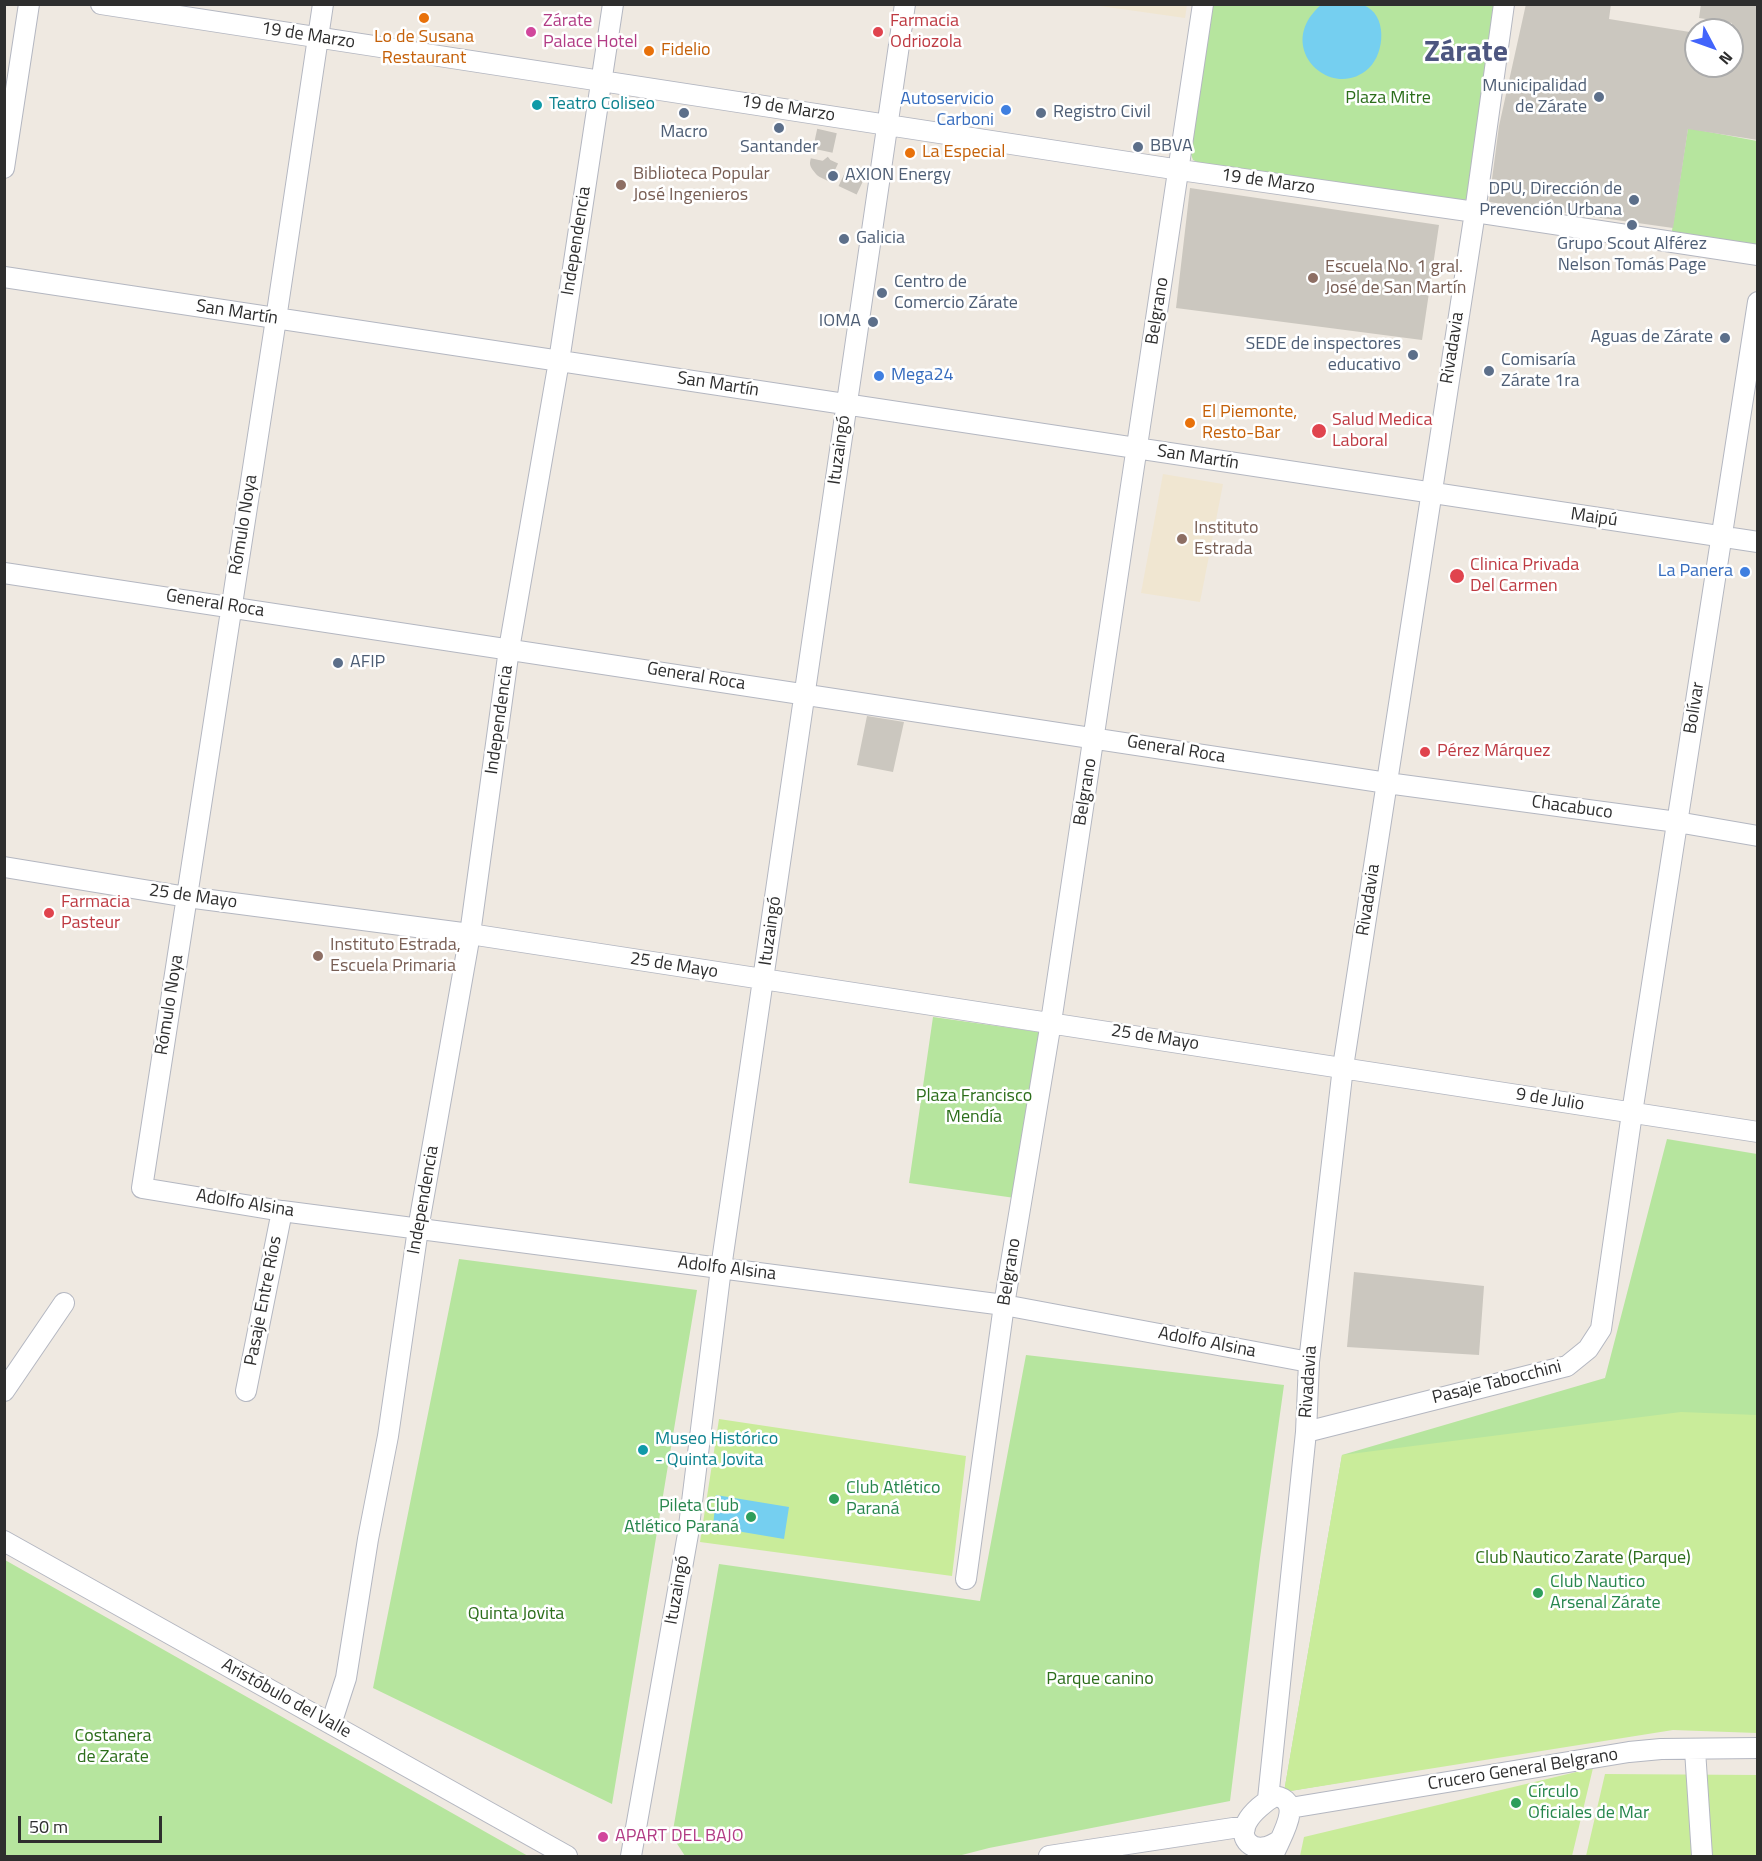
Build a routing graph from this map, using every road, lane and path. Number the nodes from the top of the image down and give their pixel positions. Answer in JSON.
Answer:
{"nodes":[{"id":1,"x":29,"y":4,"type":"edge"},
{"id":2,"x":101,"y":4,"type":"edge"},
{"id":3,"x":323,"y":4,"type":"edge"},
{"id":4,"x":613,"y":4,"type":"edge"},
{"id":5,"x":905,"y":4,"type":"edge"},
{"id":6,"x":1203,"y":4,"type":"edge"},
{"id":7,"x":1504,"y":4,"type":"edge"},
{"id":8,"x":318,"y":37,"type":"junction"},
{"id":9,"x":602,"y":80,"type":"junction"},
{"id":10,"x":887,"y":124,"type":"junction"},
{"id":11,"x":4,"y":168,"type":"edge"},
{"id":12,"x":1180,"y":170,"type":"junction"},
{"id":13,"x":1475,"y":212,"type":"junction"},
{"id":14,"x":1758,"y":255,"type":"edge"},
{"id":15,"x":4,"y":277,"type":"edge"},
{"id":16,"x":1758,"y":302,"type":"edge"},
{"id":17,"x":276,"y":319,"type":"junction"},
{"id":18,"x":559,"y":361,"type":"junction"},
{"id":19,"x":846,"y":405,"type":"junction"},
{"id":20,"x":1137,"y":449,"type":"junction"},
{"id":21,"x":1431,"y":493,"type":"junction"},
{"id":22,"x":1721,"y":536,"type":"junction"},
{"id":23,"x":1758,"y":542,"type":"edge"},
{"id":24,"x":4,"y":573,"type":"edge"},
{"id":25,"x":231,"y":607,"type":"junction"},
{"id":26,"x":509,"y":649,"type":"junction"},
{"id":27,"x":805,"y":694,"type":"junction"},
{"id":28,"x":1094,"y":738,"type":"junction"},
{"id":29,"x":1387,"y":783,"type":"junction"},
{"id":30,"x":1677,"y":822,"type":"junction"},
{"id":31,"x":1758,"y":836,"type":"edge"},
{"id":32,"x":4,"y":867,"type":"edge"},
{"id":33,"x":187,"y":897,"type":"junction"},
{"id":34,"x":470,"y":934,"type":"junction"},
{"id":35,"x":764,"y":980,"type":"junction"},
{"id":36,"x":1051,"y":1022,"type":"junction"},
{"id":37,"x":1343,"y":1068,"type":"junction"},
{"id":38,"x":1632,"y":1113,"type":"junction"},
{"id":39,"x":1758,"y":1132,"type":"edge"},
{"id":40,"x":142,"y":1188,"type":"joint"},
{"id":41,"x":282,"y":1211,"type":"junction"},
{"id":42,"x":418,"y":1229,"type":"junction"},
{"id":43,"x":721,"y":1268,"type":"junction"},
{"id":44,"x":64,"y":1303,"type":"dead end"},
{"id":45,"x":1004,"y":1305,"type":"junction"},
{"id":46,"x":1310,"y":1362,"type":"junction"},
{"id":47,"x":4,"y":1390,"type":"edge"},
{"id":48,"x":246,"y":1391,"type":"dead end"},
{"id":49,"x":1306,"y":1432,"type":"junction"},
{"id":50,"x":4,"y":1541,"type":"edge"},
{"id":51,"x":966,"y":1579,"type":"dead end"},
{"id":52,"x":331,"y":1724,"type":"junction"},
{"id":53,"x":1758,"y":1748,"type":"edge"},
{"id":54,"x":1695,"y":1749,"type":"junction"},
{"id":55,"x":1268,"y":1799,"type":"junction"},
{"id":56,"x":1290,"y":1808,"type":"junction"},
{"id":57,"x":1250,"y":1843,"type":"edge"},
{"id":58,"x":1276,"y":1849,"type":"edge"},
{"id":59,"x":567,"y":1857,"type":"edge"},
{"id":60,"x":631,"y":1857,"type":"edge"},
{"id":61,"x":1049,"y":1857,"type":"edge"},
{"id":62,"x":1702,"y":1857,"type":"edge"}],
"edges":[{"from":1,"to":11,"type":"street"},
{"from":2,"to":8,"type":"street","name":"19 de Marzo"},
{"from":3,"to":8,"type":"street","name":"Rómulo Noya"},
{"from":4,"to":9,"type":"street","name":"Independencia"},
{"from":5,"to":10,"type":"street","name":"Ituzaingó"},
{"from":6,"to":12,"type":"street","name":"Belgrano"},
{"from":7,"to":13,"type":"street","name":"Rivadavia"},
{"from":8,"to":9,"type":"street","name":"19 de Marzo"},
{"from":8,"to":17,"type":"street","name":"Rómulo Noya"},
{"from":9,"to":10,"type":"street","name":"19 de Marzo"},
{"from":9,"to":18,"type":"street","name":"Independencia"},
{"from":10,"to":12,"type":"street","name":"19 de Marzo"},
{"from":10,"to":19,"type":"street","name":"Ituzaingó"},
{"from":12,"to":13,"type":"street","name":"19 de Marzo"},
{"from":12,"to":20,"type":"street","name":"Belgrano"},
{"from":13,"to":14,"type":"street","name":"19 de Marzo"},
{"from":13,"to":21,"type":"street","name":"Rivadavia"},
{"from":15,"to":17,"type":"street","name":"San Martín"},
{"from":16,"to":22,"type":"street","name":"Bolívar"},
{"from":17,"to":18,"type":"street","name":"San Martín"},
{"from":17,"to":25,"type":"street","name":"Rómulo Noya"},
{"from":18,"to":19,"type":"street","name":"San Martín"},
{"from":18,"to":26,"type":"street","name":"Independencia"},
{"from":19,"to":20,"type":"street","name":"San Martín"},
{"from":19,"to":27,"type":"street","name":"Ituzaingó"},
{"from":20,"to":21,"type":"street","name":"San Martín"},
{"from":20,"to":28,"type":"street","name":"Belgrano"},
{"from":21,"to":22,"type":"street","name":"Maipú"},
{"from":21,"to":29,"type":"street","name":"Rivadavia"},
{"from":22,"to":23,"type":"street","name":"Maipú"},
{"from":22,"to":30,"type":"street","name":"Bolívar"},
{"from":24,"to":25,"type":"street","name":"General Roca"},
{"from":25,"to":26,"type":"street","name":"General Roca"},
{"from":25,"to":33,"type":"street","name":"Rómulo Noya"},
{"from":26,"to":27,"type":"street","name":"General Roca"},
{"from":26,"to":34,"type":"street","name":"Independencia"},
{"from":27,"to":28,"type":"street","name":"General Roca"},
{"from":27,"to":35,"type":"street","name":"Ituzaingó"},
{"from":28,"to":29,"type":"street","name":"General Roca"},
{"from":28,"to":36,"type":"street","name":"Belgrano"},
{"from":29,"to":30,"type":"street","name":"Chacabuco"},
{"from":29,"to":37,"type":"street","name":"Rivadavia"},
{"from":30,"to":31,"type":"street","name":"Chacabuco"},
{"from":30,"to":38,"type":"street","name":"Bolívar"},
{"from":32,"to":33,"type":"street","name":"25 de Mayo"},
{"from":33,"to":34,"type":"street","name":"25 de Mayo"},
{"from":33,"to":40,"type":"street","name":"Rómulo Noya"},
{"from":34,"to":35,"type":"street","name":"25 de Mayo"},
{"from":34,"to":42,"type":"street","name":"Independencia"},
{"from":35,"to":36,"type":"street","name":"25 de Mayo"},
{"from":35,"to":43,"type":"street","name":"Ituzaingó"},
{"from":36,"to":37,"type":"street","name":"25 de Mayo"},
{"from":36,"to":45,"type":"street","name":"Belgrano"},
{"from":37,"to":38,"type":"street","name":"9 de Julio"},
{"from":37,"to":46,"type":"street","name":"Rivadavia"},
{"from":38,"to":39,"type":"street","name":"9 de Julio"},
{"from":38,"to":49,"type":"street","name":"Pasaje Tabocchini"},
{"from":40,"to":41,"type":"street","name":"Adolfo Alsina"},
{"from":41,"to":42,"type":"street","name":"Adolfo Alsina"},
{"from":41,"to":48,"type":"street","name":"Pasaje Entre Ríos"},
{"from":42,"to":43,"type":"street","name":"Adolfo Alsina"},
{"from":42,"to":52,"type":"street","name":"Independencia"},
{"from":43,"to":45,"type":"street","name":"Adolfo Alsina"},
{"from":43,"to":60,"type":"street","name":"Ituzaingó"},
{"from":44,"to":47,"type":"street"},
{"from":45,"to":46,"type":"street","name":"Adolfo Alsina"},
{"from":45,"to":51,"type":"street","name":"Belgrano"},
{"from":46,"to":49,"type":"street","name":"Rivadavia"},
{"from":49,"to":55,"type":"street","name":"Rivadavia"},
{"from":50,"to":52,"type":"street","name":"Aristóbulo del Valle"},
{"from":52,"to":59,"type":"street","name":"Aristóbulo del Valle"},
{"from":53,"to":54,"type":"street","name":"Crucero General Belgrano"},
{"from":54,"to":56,"type":"street","name":"Crucero General Belgrano"},
{"from":54,"to":62,"type":"street"},
{"from":55,"to":56,"type":"street"},
{"from":55,"to":57,"type":"street"},
{"from":56,"to":58,"type":"street"},
{"from":57,"to":58,"type":"street"},
{"from":57,"to":61,"type":"street"}]}
